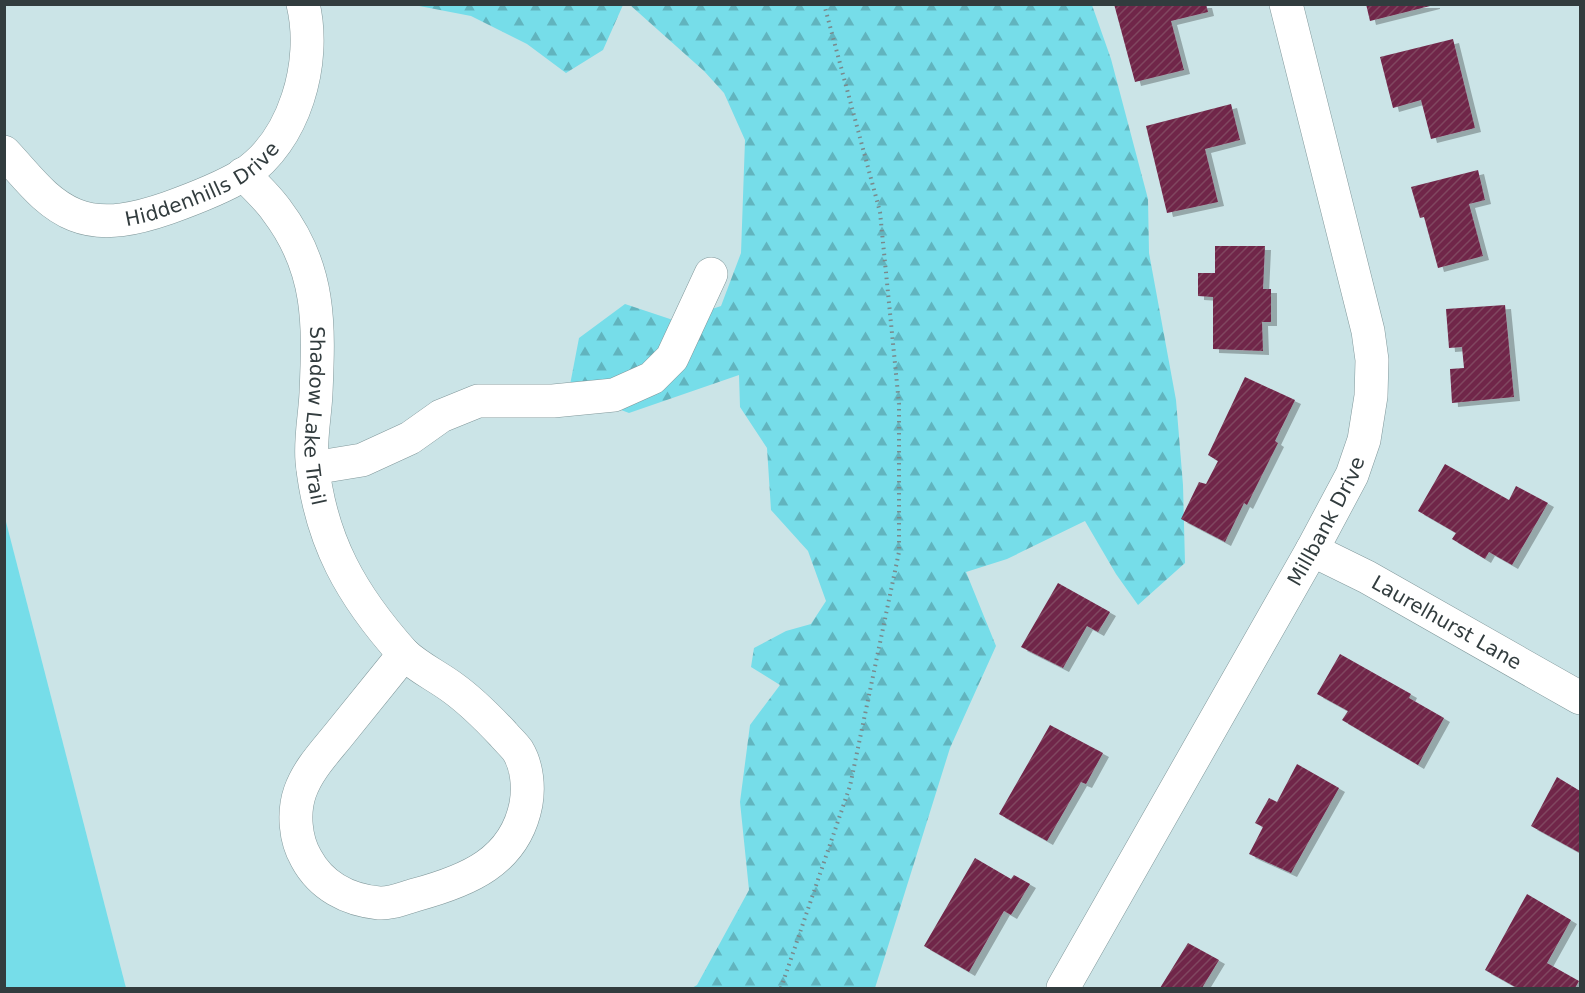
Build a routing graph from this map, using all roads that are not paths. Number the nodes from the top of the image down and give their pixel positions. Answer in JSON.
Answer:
{"nodes":[{"id":1,"x":303,"y":4,"type":"edge"},
{"id":2,"x":1286,"y":4,"type":"edge"},
{"id":3,"x":4,"y":152,"type":"edge"},
{"id":4,"x":243,"y":174,"type":"junction"},
{"id":5,"x":711,"y":274,"type":"dead end"},
{"id":6,"x":313,"y":468,"type":"junction"},
{"id":7,"x":1312,"y":550,"type":"junction"},
{"id":8,"x":404,"y":654,"type":"junction"},
{"id":9,"x":1581,"y":698,"type":"edge"},
{"id":10,"x":1063,"y":988,"type":"edge"}],
"edges":[{"from":1,"to":4,"type":"street","name":"Hiddenhills Drive"},
{"from":2,"to":7,"type":"street","name":"Millbank Drive"},
{"from":3,"to":4,"type":"street","name":"Hiddenhills Drive"},
{"from":4,"to":6,"type":"street","name":"Shadow Lake Trail"},
{"from":5,"to":6,"type":"street"},
{"from":6,"to":8,"type":"street","name":"Shadow Lake Trail"},
{"from":7,"to":9,"type":"street","name":"Laurelhurst Lane"},
{"from":7,"to":10,"type":"street","name":"Millbank Drive"},
{"from":8,"to":8,"type":"street","name":"Shadow Lake Trail"}]}
